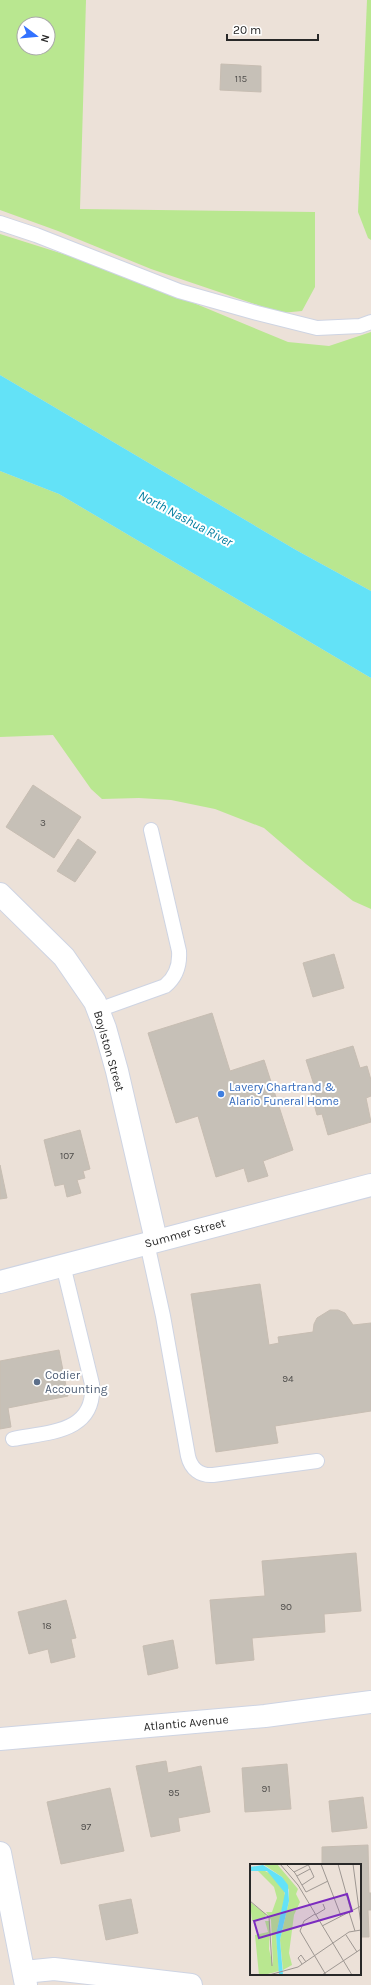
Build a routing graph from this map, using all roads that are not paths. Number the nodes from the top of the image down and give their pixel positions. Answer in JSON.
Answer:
{"nodes":[{"id":1,"x":0,"y":223,"type":"edge"},
{"id":2,"x":371,"y":322,"type":"edge"},
{"id":3,"x":151,"y":830,"type":"dead end"},
{"id":4,"x":0,"y":894,"type":"edge"},
{"id":5,"x":98,"y":1010,"type":"junction"},
{"id":6,"x":371,"y":1185,"type":"edge"},
{"id":7,"x":151,"y":1242,"type":"junction"},
{"id":8,"x":63,"y":1265,"type":"junction"},
{"id":9,"x":0,"y":1282,"type":"edge"},
{"id":10,"x":13,"y":1439,"type":"dead end"},
{"id":11,"x":317,"y":1461,"type":"dead end"},
{"id":12,"x":371,"y":1702,"type":"edge"},
{"id":13,"x":0,"y":1739,"type":"edge"},
{"id":14,"x":0,"y":1853,"type":"edge"},
{"id":15,"x":7,"y":1918,"type":"edge"},
{"id":16,"x":25,"y":1978,"type":"edge"},
{"id":17,"x":191,"y":1985,"type":"edge"}],
"edges":[{"from":1,"to":2,"type":"lane"},
{"from":3,"to":5,"type":"lane"},
{"from":4,"to":5,"type":"street","name":"Boylston Street"},
{"from":5,"to":7,"type":"street","name":"Boylston Street"},
{"from":6,"to":7,"type":"street","name":"Summer Street"},
{"from":7,"to":8,"type":"street","name":"Summer Street"},
{"from":7,"to":11,"type":"lane"},
{"from":8,"to":9,"type":"street","name":"Summer Street"},
{"from":8,"to":10,"type":"lane"},
{"from":12,"to":13,"type":"street","name":"Atlantic Avenue"},
{"from":14,"to":15,"type":"street"},
{"from":15,"to":16,"type":"street"},
{"from":16,"to":17,"type":"street"}]}
